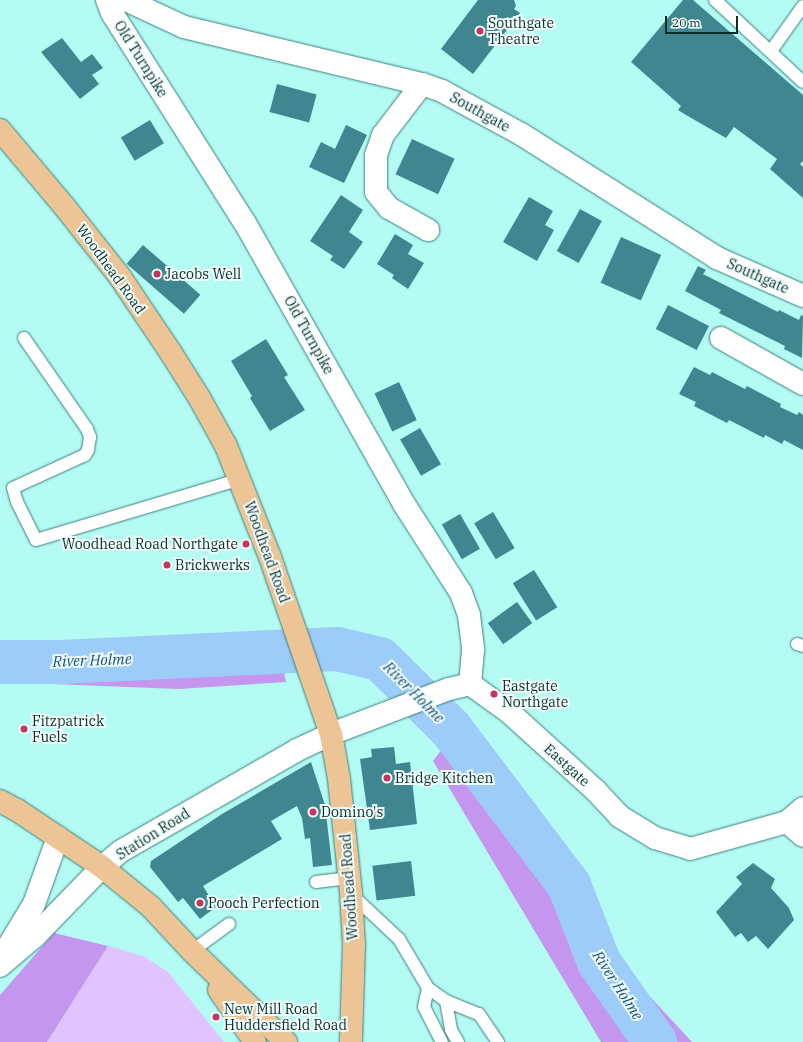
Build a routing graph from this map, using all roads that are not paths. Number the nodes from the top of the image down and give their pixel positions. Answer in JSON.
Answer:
{"nodes":[{"id":1,"x":107,"y":0,"type":"edge"},
{"id":2,"x":126,"y":0,"type":"edge"},
{"id":3,"x":715,"y":0,"type":"edge"},
{"id":4,"x":803,"y":6,"type":"edge"},
{"id":5,"x":771,"y":51,"type":"junction"},
{"id":6,"x":803,"y":82,"type":"edge"},
{"id":7,"x":422,"y":84,"type":"junction"},
{"id":8,"x":0,"y":130,"type":"edge"},
{"id":9,"x":428,"y":230,"type":"dead end"},
{"id":10,"x":803,"y":296,"type":"edge"},
{"id":11,"x":24,"y":338,"type":"dead end"},
{"id":12,"x":721,"y":338,"type":"dead end"},
{"id":13,"x":803,"y":384,"type":"edge"},
{"id":14,"x":240,"y":479,"type":"junction"},
{"id":15,"x":460,"y":687,"type":"junction"},
{"id":16,"x":331,"y":734,"type":"junction"},
{"id":17,"x":0,"y":801,"type":"edge"},
{"id":18,"x":798,"y":822,"type":"edge"},
{"id":19,"x":58,"y":837,"type":"junction"},
{"id":20,"x":102,"y":866,"type":"junction"},
{"id":21,"x":316,"y":882,"type":"dead end"},
{"id":22,"x":350,"y":886,"type":"junction"},
{"id":23,"x":229,"y":924,"type":"dead end"},
{"id":24,"x":192,"y":951,"type":"junction"},
{"id":25,"x":0,"y":960,"type":"edge"},
{"id":26,"x":0,"y":966,"type":"edge"},
{"id":27,"x":428,"y":988,"type":"junction"},
{"id":28,"x":446,"y":1001,"type":"junction"},
{"id":29,"x":255,"y":1042,"type":"edge"},
{"id":30,"x":286,"y":1042,"type":"edge"},
{"id":31,"x":351,"y":1042,"type":"edge"},
{"id":32,"x":442,"y":1042,"type":"edge"},
{"id":33,"x":458,"y":1042,"type":"edge"},
{"id":34,"x":498,"y":1042,"type":"edge"}],
"edges":[{"from":1,"to":15,"type":"street","name":"Old Turnpike"},
{"from":2,"to":7,"type":"street","name":"Southgate"},
{"from":3,"to":5,"type":"lane"},
{"from":4,"to":5,"type":"lane"},
{"from":5,"to":6,"type":"lane"},
{"from":7,"to":9,"type":"street"},
{"from":7,"to":10,"type":"street","name":"Southgate"},
{"from":8,"to":14,"type":"main road","name":"Woodhead Road"},
{"from":11,"to":14,"type":"lane"},
{"from":12,"to":13,"type":"street"},
{"from":14,"to":16,"type":"main road","name":"Woodhead Road"},
{"from":15,"to":16,"type":"street"},
{"from":15,"to":18,"type":"street","name":"Eastgate"},
{"from":16,"to":20,"type":"street","name":"Station Road"},
{"from":16,"to":22,"type":"main road","name":"Woodhead Road"},
{"from":17,"to":19,"type":"main road"},
{"from":19,"to":20,"type":"main road"},
{"from":19,"to":25,"type":"street"},
{"from":20,"to":24,"type":"main road"},
{"from":20,"to":26,"type":"street","name":"Station Road"},
{"from":21,"to":22,"type":"lane"},
{"from":22,"to":27,"type":"lane"},
{"from":22,"to":31,"type":"main road","name":"Woodhead Road"},
{"from":23,"to":24,"type":"lane"},
{"from":24,"to":29,"type":"main road"},
{"from":24,"to":30,"type":"main road"},
{"from":27,"to":28,"type":"lane"},
{"from":27,"to":32,"type":"lane"},
{"from":28,"to":33,"type":"lane"},
{"from":28,"to":34,"type":"lane"}]}
